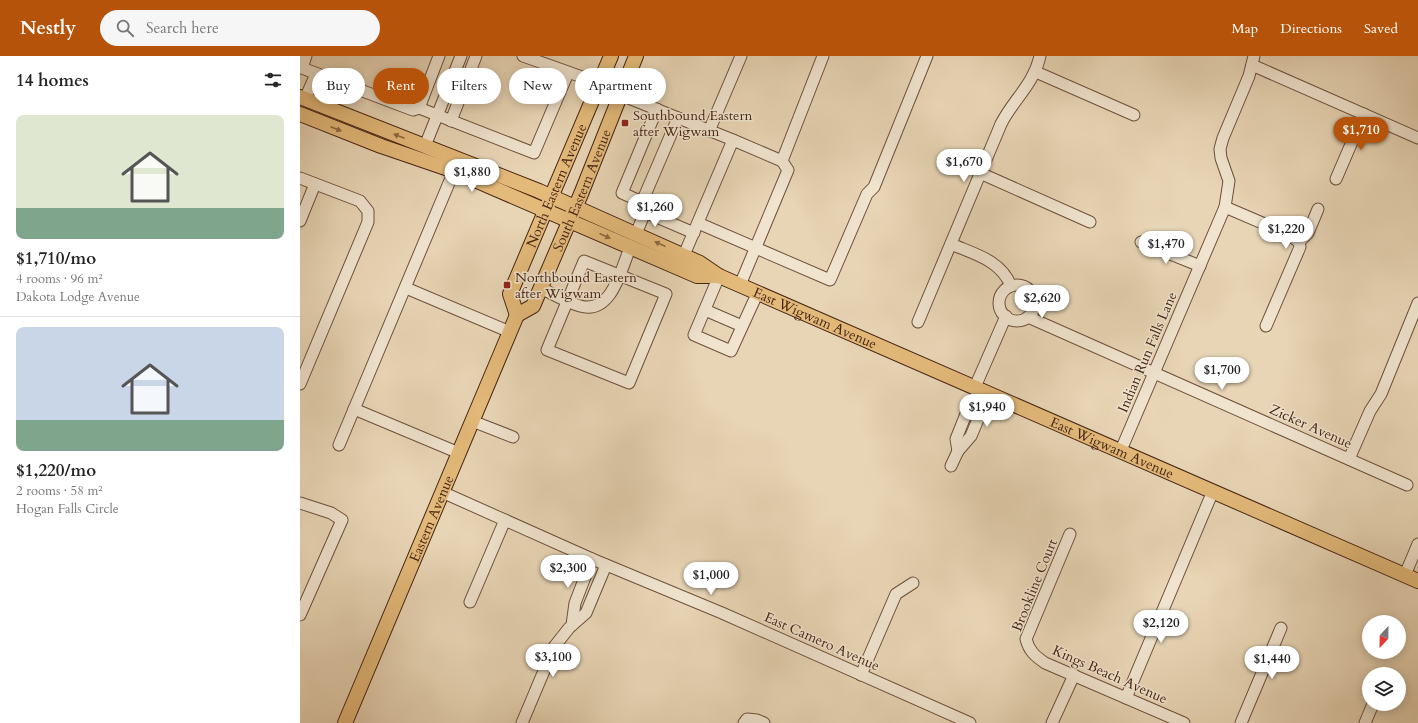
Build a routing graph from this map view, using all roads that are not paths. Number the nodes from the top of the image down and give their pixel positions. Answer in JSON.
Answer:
{"nodes":[{"id":1,"x":306,"y":56,"type":"edge"},
{"id":2,"x":440,"y":56,"type":"edge"},
{"id":3,"x":461,"y":56,"type":"edge"},
{"id":4,"x":476,"y":56,"type":"edge"},
{"id":5,"x":523,"y":56,"type":"edge"},
{"id":6,"x":610,"y":56,"type":"edge"},
{"id":7,"x":636,"y":56,"type":"edge"},
{"id":8,"x":741,"y":56,"type":"edge"},
{"id":9,"x":824,"y":56,"type":"edge"},
{"id":10,"x":928,"y":56,"type":"edge"},
{"id":11,"x":1040,"y":56,"type":"edge"},
{"id":12,"x":1253,"y":61,"type":"edge"},
{"id":13,"x":605,"y":68,"type":"edge"},
{"id":14,"x":631,"y":68,"type":"edge"},
{"id":15,"x":312,"y":72,"type":"edge"},
{"id":16,"x":1036,"y":72,"type":"junction"},
{"id":17,"x":568,"y":73,"type":"junction"},
{"id":18,"x":575,"y":73,"type":"edge"},
{"id":19,"x":312,"y":81,"type":"edge"},
{"id":20,"x":365,"y":92,"type":"edge"},
{"id":21,"x":302,"y":98,"type":"edge"},
{"id":22,"x":593,"y":104,"type":"edge"},
{"id":23,"x":616,"y":104,"type":"edge"},
{"id":24,"x":644,"y":104,"type":"edge"},
{"id":25,"x":419,"y":108,"type":"junction"},
{"id":26,"x":657,"y":109,"type":"junction"},
{"id":27,"x":300,"y":114,"type":"edge"},
{"id":28,"x":1364,"y":114,"type":"junction"},
{"id":29,"x":1134,"y":115,"type":"dead end"},
{"id":30,"x":437,"y":116,"type":"junction"},
{"id":31,"x":678,"y":118,"type":"junction"},
{"id":32,"x":451,"y":121,"type":"junction"},
{"id":33,"x":709,"y":131,"type":"junction"},
{"id":34,"x":1418,"y":138,"type":"edge"},
{"id":35,"x":733,"y":140,"type":"junction"},
{"id":36,"x":425,"y":146,"type":"junction"},
{"id":37,"x":782,"y":161,"type":"junction"},
{"id":38,"x":454,"y":171,"type":"junction"},
{"id":39,"x":980,"y":173,"type":"junction"},
{"id":40,"x":300,"y":178,"type":"edge"},
{"id":41,"x":1336,"y":179,"type":"dead end"},
{"id":42,"x":315,"y":184,"type":"junction"},
{"id":43,"x":644,"y":207,"type":"junction"},
{"id":44,"x":1225,"y":208,"type":"junction"},
{"id":45,"x":561,"y":209,"type":"junction"},
{"id":46,"x":1318,"y":209,"type":"dead end"},
{"id":47,"x":300,"y":221,"type":"edge"},
{"id":48,"x":1090,"y":222,"type":"dead end"},
{"id":49,"x":696,"y":228,"type":"junction"},
{"id":50,"x":636,"y":234,"type":"junction"},
{"id":51,"x":1141,"y":242,"type":"dead end"},
{"id":52,"x":1299,"y":242,"type":"junction"},
{"id":53,"x":951,"y":244,"type":"junction"},
{"id":54,"x":630,"y":248,"type":"junction"},
{"id":55,"x":756,"y":248,"type":"junction"},
{"id":56,"x":684,"y":255,"type":"junction"},
{"id":57,"x":1200,"y":266,"type":"junction"},
{"id":58,"x":619,"y":275,"type":"junction"},
{"id":59,"x":719,"y":276,"type":"junction"},
{"id":60,"x":740,"y":285,"type":"junction"},
{"id":61,"x":1011,"y":286,"type":"junction"},
{"id":62,"x":406,"y":288,"type":"junction"},
{"id":63,"x":541,"y":288,"type":"junction"},
{"id":64,"x":758,"y":292,"type":"junction"},
{"id":65,"x":567,"y":301,"type":"junction"},
{"id":66,"x":1418,"y":303,"type":"edge"},
{"id":67,"x":704,"y":310,"type":"junction"},
{"id":68,"x":517,"y":315,"type":"junction"},
{"id":69,"x":1006,"y":316,"type":"junction"},
{"id":70,"x":1028,"y":317,"type":"junction"},
{"id":71,"x":918,"y":322,"type":"dead end"},
{"id":72,"x":742,"y":326,"type":"junction"},
{"id":73,"x":1266,"y":326,"type":"dead end"},
{"id":74,"x":510,"y":332,"type":"junction"},
{"id":75,"x":1155,"y":373,"type":"junction"},
{"id":76,"x":300,"y":384,"type":"edge"},
{"id":77,"x":979,"y":388,"type":"junction"},
{"id":78,"x":354,"y":409,"type":"junction"},
{"id":79,"x":472,"y":421,"type":"junction"},
{"id":80,"x":513,"y":437,"type":"dead end"},
{"id":81,"x":339,"y":445,"type":"dead end"},
{"id":82,"x":1121,"y":450,"type":"junction"},
{"id":83,"x":459,"y":453,"type":"junction"},
{"id":84,"x":1349,"y":459,"type":"junction"},
{"id":85,"x":951,"y":466,"type":"dead end"},
{"id":86,"x":1407,"y":485,"type":"dead end"},
{"id":87,"x":1213,"y":491,"type":"junction"},
{"id":88,"x":442,"y":492,"type":"junction"},
{"id":89,"x":300,"y":503,"type":"edge"},
{"id":90,"x":505,"y":520,"type":"junction"},
{"id":91,"x":1070,"y":534,"type":"dead end"},
{"id":92,"x":1418,"y":544,"type":"edge"},
{"id":93,"x":592,"y":559,"type":"junction"},
{"id":94,"x":606,"y":565,"type":"junction"},
{"id":95,"x":1412,"y":578,"type":"edge"},
{"id":96,"x":913,"y":583,"type":"dead end"},
{"id":97,"x":578,"y":594,"type":"junction"},
{"id":98,"x":591,"y":599,"type":"junction"},
{"id":99,"x":470,"y":602,"type":"dead end"},
{"id":100,"x":300,"y":615,"type":"edge"},
{"id":101,"x":572,"y":625,"type":"junction"},
{"id":102,"x":1281,"y":628,"type":"dead end"},
{"id":103,"x":1028,"y":648,"type":"joint"},
{"id":104,"x":861,"y":675,"type":"junction"},
{"id":105,"x":1074,"y":675,"type":"junction"},
{"id":106,"x":1126,"y":698,"type":"junction"},
{"id":107,"x":1370,"y":711,"type":"edge"},
{"id":108,"x":745,"y":721,"type":"edge"},
{"id":109,"x":345,"y":723,"type":"edge"},
{"id":110,"x":522,"y":723,"type":"edge"},
{"id":111,"x":764,"y":723,"type":"edge"},
{"id":112,"x":970,"y":723,"type":"edge"},
{"id":113,"x":1052,"y":723,"type":"edge"},
{"id":114,"x":1184,"y":723,"type":"edge"},
{"id":115,"x":1241,"y":723,"type":"edge"},
{"id":116,"x":1365,"y":723,"type":"edge"}],
"edges":[{"from":1,"to":15,"type":"street"},
{"from":2,"to":25,"type":"street"},
{"from":3,"to":30,"type":"street"},
{"from":4,"to":32,"type":"street"},
{"from":5,"to":17,"type":"street"},
{"from":6,"to":13,"type":"main road","name":"North Eastern Avenue"},
{"from":7,"to":14,"type":"main road","name":"South Eastern Avenue"},
{"from":8,"to":33,"type":"street"},
{"from":9,"to":37,"type":"street"},
{"from":10,"to":55,"type":"street"},
{"from":11,"to":16,"type":"street"},
{"from":12,"to":28,"type":"street"},
{"from":12,"to":44,"type":"street","name":"Indian Run Falls Lane"},
{"from":16,"to":29,"type":"street"},
{"from":16,"to":39,"type":"street"},
{"from":17,"to":18,"type":"street"},
{"from":17,"to":32,"type":"street"},
{"from":19,"to":21,"type":"street"},
{"from":20,"to":25,"type":"street"},
{"from":36,"to":21,"type":"main road","one_way":true},
{"from":22,"to":45,"type":"main road","name":"North Eastern Avenue"},
{"from":23,"to":45,"type":"main road","name":"South Eastern Avenue"},
{"from":24,"to":26,"type":"street"},
{"from":25,"to":30,"type":"street"},
{"from":26,"to":31,"type":"street"},
{"from":26,"to":43,"type":"street"},
{"from":27,"to":38,"type":"main road","one_way":true},
{"from":28,"to":34,"type":"street"},
{"from":28,"to":41,"type":"street"},
{"from":30,"to":32,"type":"street"},
{"from":30,"to":36,"type":"street"},
{"from":31,"to":33,"type":"street"},
{"from":31,"to":43,"type":"street"},
{"from":33,"to":35,"type":"street"},
{"from":35,"to":37,"type":"street"},
{"from":35,"to":49,"type":"street"},
{"from":36,"to":45,"type":"main road"},
{"from":37,"to":55,"type":"street"},
{"from":38,"to":45,"type":"main road"},
{"from":38,"to":62,"type":"street"},
{"from":39,"to":48,"type":"street"},
{"from":39,"to":53,"type":"street"},
{"from":40,"to":42,"type":"street"},
{"from":42,"to":47,"type":"street"},
{"from":42,"to":76,"type":"street"},
{"from":43,"to":49,"type":"street"},
{"from":43,"to":50,"type":"street"},
{"from":44,"to":52,"type":"street"},
{"from":44,"to":57,"type":"street","name":"Indian Run Falls Lane"},
{"from":45,"to":50,"type":"main road","name":"East Wigwam Avenue"},
{"from":45,"to":54,"type":"main road","name":"East Wigwam Avenue","one_way":true},
{"from":45,"to":63,"type":"main road","name":"South Eastern Avenue"},
{"from":45,"to":68,"type":"main road","name":"North Eastern Avenue"},
{"from":46,"to":52,"type":"street"},
{"from":49,"to":55,"type":"street"},
{"from":49,"to":56,"type":"street"},
{"from":56,"to":50,"type":"main road","name":"East Wigwam Avenue","one_way":true},
{"from":51,"to":57,"type":"street"},
{"from":52,"to":73,"type":"street"},
{"from":53,"to":61,"type":"street"},
{"from":53,"to":71,"type":"street"},
{"from":54,"to":58,"type":"street"},
{"from":54,"to":59,"type":"main road","name":"East Wigwam Avenue"},
{"from":55,"to":60,"type":"street"},
{"from":56,"to":59,"type":"main road","name":"East Wigwam Avenue"},
{"from":57,"to":75,"type":"street","name":"Indian Run Falls Lane"},
{"from":58,"to":65,"type":"street"},
{"from":58,"to":65,"type":"street"},
{"from":58,"to":65,"type":"street"},
{"from":59,"to":60,"type":"main road","name":"East Wigwam Avenue"},
{"from":59,"to":67,"type":"street"},
{"from":60,"to":64,"type":"main road","name":"East Wigwam Avenue"},
{"from":61,"to":69,"type":"street"},
{"from":61,"to":70,"type":"street"},
{"from":62,"to":74,"type":"street"},
{"from":62,"to":78,"type":"street"},
{"from":63,"to":65,"type":"street"},
{"from":63,"to":68,"type":"main road","name":"South Eastern Avenue"},
{"from":64,"to":72,"type":"street"},
{"from":64,"to":77,"type":"main road","name":"East Wigwam Avenue"},
{"from":66,"to":84,"type":"street"},
{"from":67,"to":72,"type":"street"},
{"from":67,"to":72,"type":"street"},
{"from":68,"to":74,"type":"main road","name":"Eastern Avenue"},
{"from":69,"to":70,"type":"street"},
{"from":69,"to":77,"type":"street"},
{"from":70,"to":75,"type":"street","name":"Zicker Avenue"},
{"from":74,"to":79,"type":"main road","name":"Eastern Avenue"},
{"from":75,"to":82,"type":"street","name":"Indian Run Falls Lane"},
{"from":75,"to":84,"type":"street","name":"Zicker Avenue"},
{"from":77,"to":82,"type":"main road","name":"East Wigwam Avenue"},
{"from":77,"to":85,"type":"street"},
{"from":78,"to":81,"type":"street"},
{"from":78,"to":83,"type":"street"},
{"from":79,"to":80,"type":"street"},
{"from":79,"to":83,"type":"main road","name":"Eastern Avenue"},
{"from":82,"to":87,"type":"main road","name":"East Wigwam Avenue"},
{"from":83,"to":88,"type":"main road","name":"Eastern Avenue"},
{"from":84,"to":86,"type":"street","name":"Zicker Avenue"},
{"from":87,"to":95,"type":"main road","name":"East Wigwam Avenue"},
{"from":87,"to":106,"type":"street"},
{"from":88,"to":90,"type":"street","name":"East Camero Avenue"},
{"from":88,"to":109,"type":"main road","name":"Eastern Avenue"},
{"from":89,"to":100,"type":"street"},
{"from":90,"to":93,"type":"street","name":"East Camero Avenue"},
{"from":90,"to":99,"type":"street"},
{"from":91,"to":103,"type":"street","name":"Brookline Court"},
{"from":92,"to":95,"type":"street"},
{"from":93,"to":94,"type":"street","name":"East Camero Avenue"},
{"from":93,"to":97,"type":"street"},
{"from":94,"to":98,"type":"street"},
{"from":94,"to":104,"type":"street","name":"East Camero Avenue"},
{"from":96,"to":104,"type":"street"},
{"from":97,"to":98,"type":"street"},
{"from":97,"to":101,"type":"street"},
{"from":98,"to":101,"type":"street"},
{"from":101,"to":110,"type":"street"},
{"from":102,"to":115,"type":"street"},
{"from":103,"to":105,"type":"street","name":"Kings Beach Avenue"},
{"from":104,"to":112,"type":"street","name":"East Camero Avenue"},
{"from":105,"to":106,"type":"street","name":"Kings Beach Avenue"},
{"from":105,"to":113,"type":"street"},
{"from":106,"to":114,"type":"street","name":"Kings Beach Avenue"},
{"from":107,"to":116,"type":"street"},
{"from":108,"to":111,"type":"street"}]}
